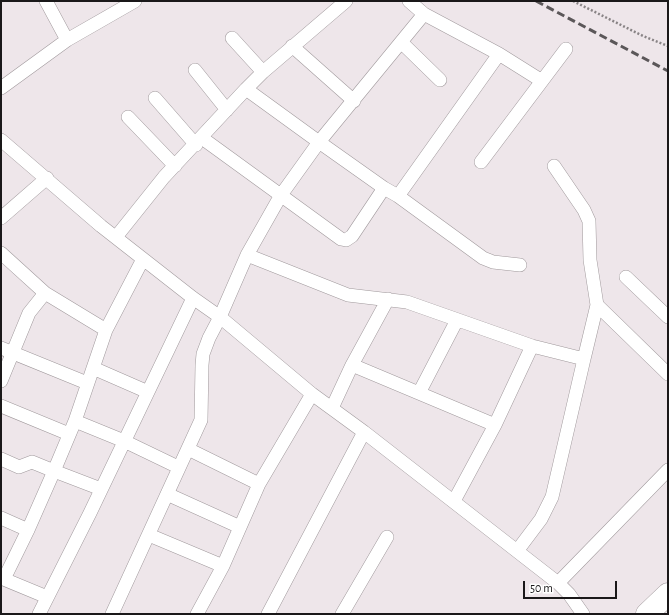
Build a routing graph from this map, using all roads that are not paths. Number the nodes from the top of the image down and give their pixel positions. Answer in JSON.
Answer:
{"nodes":[{"id":1,"x":46,"y":1,"type":"edge"},
{"id":2,"x":135,"y":1,"type":"edge"},
{"id":3,"x":346,"y":1,"type":"edge"},
{"id":4,"x":409,"y":1,"type":"edge"},
{"id":5,"x":118,"y":5,"type":"edge"},
{"id":6,"x":424,"y":14,"type":"junction"},
{"id":7,"x":232,"y":38,"type":"dead end"},
{"id":8,"x":67,"y":40,"type":"junction"},
{"id":9,"x":401,"y":42,"type":"junction"},
{"id":10,"x":292,"y":46,"type":"junction"},
{"id":11,"x":566,"y":49,"type":"dead end"},
{"id":12,"x":499,"y":54,"type":"junction"},
{"id":13,"x":195,"y":70,"type":"dead end"},
{"id":14,"x":263,"y":72,"type":"junction"},
{"id":15,"x":440,"y":80,"type":"dead end"},
{"id":16,"x":542,"y":81,"type":"junction"},
{"id":17,"x":1,"y":88,"type":"edge"},
{"id":18,"x":246,"y":89,"type":"junction"},
{"id":19,"x":155,"y":98,"type":"dead end"},
{"id":20,"x":354,"y":101,"type":"junction"},
{"id":21,"x":227,"y":110,"type":"junction"},
{"id":22,"x":128,"y":117,"type":"dead end"},
{"id":23,"x":1,"y":140,"type":"edge"},
{"id":24,"x":199,"y":142,"type":"junction"},
{"id":25,"x":319,"y":142,"type":"junction"},
{"id":26,"x":480,"y":162,"type":"dead end"},
{"id":27,"x":175,"y":166,"type":"junction"},
{"id":28,"x":554,"y":166,"type":"dead end"},
{"id":29,"x":47,"y":178,"type":"junction"},
{"id":30,"x":384,"y":188,"type":"junction"},
{"id":31,"x":281,"y":195,"type":"junction"},
{"id":32,"x":398,"y":196,"type":"junction"},
{"id":33,"x":1,"y":218,"type":"edge"},
{"id":34,"x":116,"y":237,"type":"junction"},
{"id":35,"x":1,"y":253,"type":"edge"},
{"id":36,"x":247,"y":255,"type":"junction"},
{"id":37,"x":143,"y":260,"type":"junction"},
{"id":38,"x":520,"y":265,"type":"dead end"},
{"id":39,"x":626,"y":277,"type":"dead end"},
{"id":40,"x":44,"y":293,"type":"junction"},
{"id":41,"x":193,"y":298,"type":"junction"},
{"id":42,"x":388,"y":299,"type":"junction"},
{"id":43,"x":597,"y":305,"type":"junction"},
{"id":44,"x":220,"y":317,"type":"junction"},
{"id":45,"x":668,"y":317,"type":"edge"},
{"id":46,"x":457,"y":320,"type":"junction"},
{"id":47,"x":106,"y":330,"type":"junction"},
{"id":48,"x":532,"y":346,"type":"junction"},
{"id":49,"x":7,"y":350,"type":"edge"},
{"id":50,"x":584,"y":359,"type":"junction"},
{"id":51,"x":352,"y":365,"type":"junction"},
{"id":52,"x":93,"y":368,"type":"junction"},
{"id":53,"x":668,"y":374,"type":"edge"},
{"id":54,"x":1,"y":381,"type":"edge"},
{"id":55,"x":88,"y":383,"type":"junction"},
{"id":56,"x":148,"y":392,"type":"junction"},
{"id":57,"x":419,"y":393,"type":"junction"},
{"id":58,"x":312,"y":394,"type":"junction"},
{"id":59,"x":1,"y":406,"type":"edge"},
{"id":60,"x":332,"y":408,"type":"junction"},
{"id":61,"x":75,"y":421,"type":"junction"},
{"id":62,"x":495,"y":425,"type":"junction"},
{"id":63,"x":364,"y":432,"type":"junction"},
{"id":64,"x":69,"y":434,"type":"junction"},
{"id":65,"x":124,"y":441,"type":"junction"},
{"id":66,"x":188,"y":449,"type":"junction"},
{"id":67,"x":1,"y":459,"type":"edge"},
{"id":68,"x":178,"y":467,"type":"junction"},
{"id":69,"x":668,"y":470,"type":"edge"},
{"id":70,"x":54,"y":471,"type":"junction"},
{"id":71,"x":259,"y":484,"type":"junction"},
{"id":72,"x":101,"y":490,"type":"junction"},
{"id":73,"x":168,"y":494,"type":"junction"},
{"id":74,"x":454,"y":502,"type":"junction"},
{"id":75,"x":1,"y":518,"type":"edge"},
{"id":76,"x":240,"y":527,"type":"junction"},
{"id":77,"x":28,"y":530,"type":"junction"},
{"id":78,"x":149,"y":535,"type":"junction"},
{"id":79,"x":387,"y":537,"type":"dead end"},
{"id":80,"x":517,"y":551,"type":"junction"},
{"id":81,"x":223,"y":566,"type":"junction"},
{"id":82,"x":3,"y":578,"type":"edge"},
{"id":83,"x":558,"y":583,"type":"junction"},
{"id":84,"x":668,"y":594,"type":"edge"},
{"id":85,"x":47,"y":597,"type":"junction"},
{"id":86,"x":39,"y":614,"type":"edge"},
{"id":87,"x":112,"y":614,"type":"edge"},
{"id":88,"x":197,"y":614,"type":"edge"},
{"id":89,"x":268,"y":614,"type":"edge"},
{"id":90,"x":342,"y":614,"type":"edge"},
{"id":91,"x":583,"y":614,"type":"edge"},
{"id":92,"x":648,"y":614,"type":"edge"}],
"edges":[{"from":1,"to":8,"type":"street"},
{"from":2,"to":5,"type":"street"},
{"from":3,"to":10,"type":"street"},
{"from":4,"to":6,"type":"street"},
{"from":5,"to":8,"type":"street"},
{"from":6,"to":9,"type":"street"},
{"from":6,"to":12,"type":"street"},
{"from":7,"to":14,"type":"street"},
{"from":8,"to":17,"type":"street"},
{"from":9,"to":15,"type":"street"},
{"from":9,"to":20,"type":"street"},
{"from":10,"to":14,"type":"street"},
{"from":10,"to":20,"type":"street"},
{"from":11,"to":16,"type":"street"},
{"from":12,"to":16,"type":"street"},
{"from":12,"to":32,"type":"street"},
{"from":13,"to":21,"type":"street"},
{"from":14,"to":18,"type":"street"},
{"from":16,"to":26,"type":"street"},
{"from":18,"to":21,"type":"street"},
{"from":18,"to":25,"type":"street"},
{"from":19,"to":24,"type":"street"},
{"from":20,"to":25,"type":"street"},
{"from":21,"to":24,"type":"street"},
{"from":22,"to":27,"type":"street"},
{"from":23,"to":29,"type":"street"},
{"from":24,"to":27,"type":"street"},
{"from":24,"to":31,"type":"street"},
{"from":25,"to":30,"type":"street"},
{"from":25,"to":31,"type":"street"},
{"from":27,"to":34,"type":"street"},
{"from":28,"to":43,"type":"street"},
{"from":29,"to":33,"type":"street"},
{"from":29,"to":34,"type":"street"},
{"from":30,"to":31,"type":"street"},
{"from":30,"to":32,"type":"street"},
{"from":31,"to":36,"type":"street"},
{"from":32,"to":38,"type":"street"},
{"from":34,"to":37,"type":"street"},
{"from":35,"to":40,"type":"street"},
{"from":36,"to":42,"type":"street"},
{"from":36,"to":44,"type":"street"},
{"from":37,"to":41,"type":"street"},
{"from":37,"to":47,"type":"street"},
{"from":39,"to":45,"type":"street"},
{"from":40,"to":47,"type":"street"},
{"from":40,"to":49,"type":"street"},
{"from":41,"to":44,"type":"street"},
{"from":41,"to":56,"type":"street"},
{"from":42,"to":46,"type":"street"},
{"from":42,"to":51,"type":"street"},
{"from":43,"to":50,"type":"street"},
{"from":43,"to":53,"type":"street"},
{"from":44,"to":58,"type":"street"},
{"from":44,"to":66,"type":"street"},
{"from":46,"to":48,"type":"street"},
{"from":46,"to":57,"type":"street"},
{"from":47,"to":52,"type":"street"},
{"from":48,"to":50,"type":"street"},
{"from":48,"to":62,"type":"street"},
{"from":49,"to":54,"type":"street"},
{"from":49,"to":55,"type":"street"},
{"from":50,"to":80,"type":"street"},
{"from":51,"to":57,"type":"street"},
{"from":51,"to":60,"type":"street"},
{"from":52,"to":55,"type":"street"},
{"from":52,"to":56,"type":"street"},
{"from":55,"to":61,"type":"street"},
{"from":56,"to":65,"type":"street"},
{"from":57,"to":62,"type":"street"},
{"from":58,"to":60,"type":"street"},
{"from":58,"to":71,"type":"street"},
{"from":59,"to":64,"type":"street"},
{"from":60,"to":63,"type":"street"},
{"from":61,"to":64,"type":"street"},
{"from":61,"to":65,"type":"street"},
{"from":62,"to":74,"type":"street"},
{"from":63,"to":74,"type":"street"},
{"from":63,"to":89,"type":"street"},
{"from":64,"to":70,"type":"street"},
{"from":65,"to":68,"type":"street"},
{"from":65,"to":72,"type":"street"},
{"from":66,"to":68,"type":"street"},
{"from":66,"to":71,"type":"street"},
{"from":67,"to":70,"type":"street"},
{"from":68,"to":73,"type":"street"},
{"from":69,"to":83,"type":"street"},
{"from":70,"to":72,"type":"street"},
{"from":70,"to":77,"type":"street"},
{"from":71,"to":76,"type":"street"},
{"from":72,"to":85,"type":"street"},
{"from":73,"to":76,"type":"street"},
{"from":73,"to":78,"type":"street"},
{"from":74,"to":80,"type":"street"},
{"from":75,"to":77,"type":"street"},
{"from":76,"to":81,"type":"street"},
{"from":77,"to":82,"type":"street"},
{"from":78,"to":81,"type":"street"},
{"from":78,"to":87,"type":"street"},
{"from":79,"to":90,"type":"street"},
{"from":80,"to":83,"type":"street"},
{"from":81,"to":88,"type":"street"},
{"from":82,"to":85,"type":"street"},
{"from":83,"to":91,"type":"street"},
{"from":84,"to":92,"type":"highway"},
{"from":85,"to":86,"type":"street"}]}
